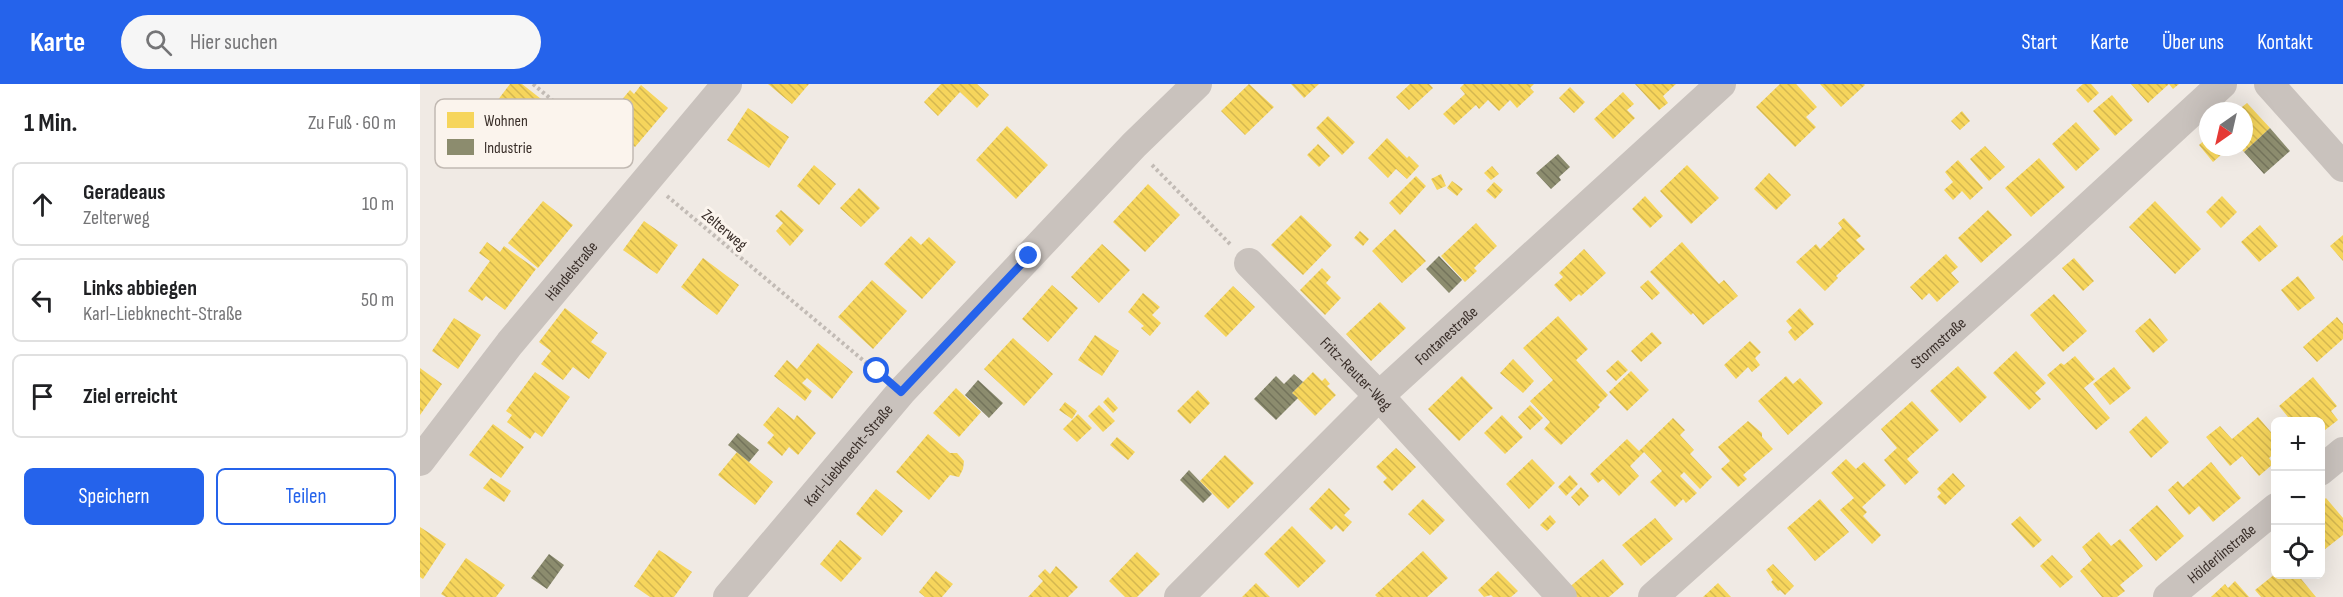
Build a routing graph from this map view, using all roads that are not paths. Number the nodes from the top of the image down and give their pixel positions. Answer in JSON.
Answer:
{"nodes":[{"id":1,"x":727,"y":84,"type":"edge"},
{"id":2,"x":1197,"y":84,"type":"edge"},
{"id":3,"x":1721,"y":84,"type":"edge"},
{"id":4,"x":2222,"y":84,"type":"edge"},
{"id":5,"x":2269,"y":84,"type":"edge"},
{"id":6,"x":2343,"y":167,"type":"edge"},
{"id":7,"x":1249,"y":263,"type":"road end"},
{"id":8,"x":1379,"y":396,"type":"junction"},
{"id":9,"x":2343,"y":452,"type":"edge"},
{"id":10,"x":420,"y":461,"type":"edge"},
{"id":11,"x":2325,"y":467,"type":"edge"},
{"id":12,"x":2271,"y":512,"type":"edge"},
{"id":13,"x":728,"y":597,"type":"edge"},
{"id":14,"x":1179,"y":597,"type":"edge"},
{"id":15,"x":1562,"y":597,"type":"edge"},
{"id":16,"x":1653,"y":597,"type":"edge"},
{"id":17,"x":2168,"y":597,"type":"edge"}],
"edges":[{"from":1,"to":10,"type":"street","name":"Händelstraße"},
{"from":2,"to":13,"type":"street","name":"Karl-Liebknecht-Straße"},
{"from":3,"to":8,"type":"street","name":"Fontanestraße"},
{"from":4,"to":16,"type":"street","name":"Stormstraße"},
{"from":5,"to":6,"type":"street"},
{"from":7,"to":8,"type":"street","name":"Fritz-Reuter-Weg"},
{"from":8,"to":14,"type":"street","name":"Fontanestraße"},
{"from":8,"to":15,"type":"street","name":"Fritz-Reuter-Weg"},
{"from":9,"to":11,"type":"street"},
{"from":12,"to":17,"type":"street","name":"Hölderlinstraße"}]}
